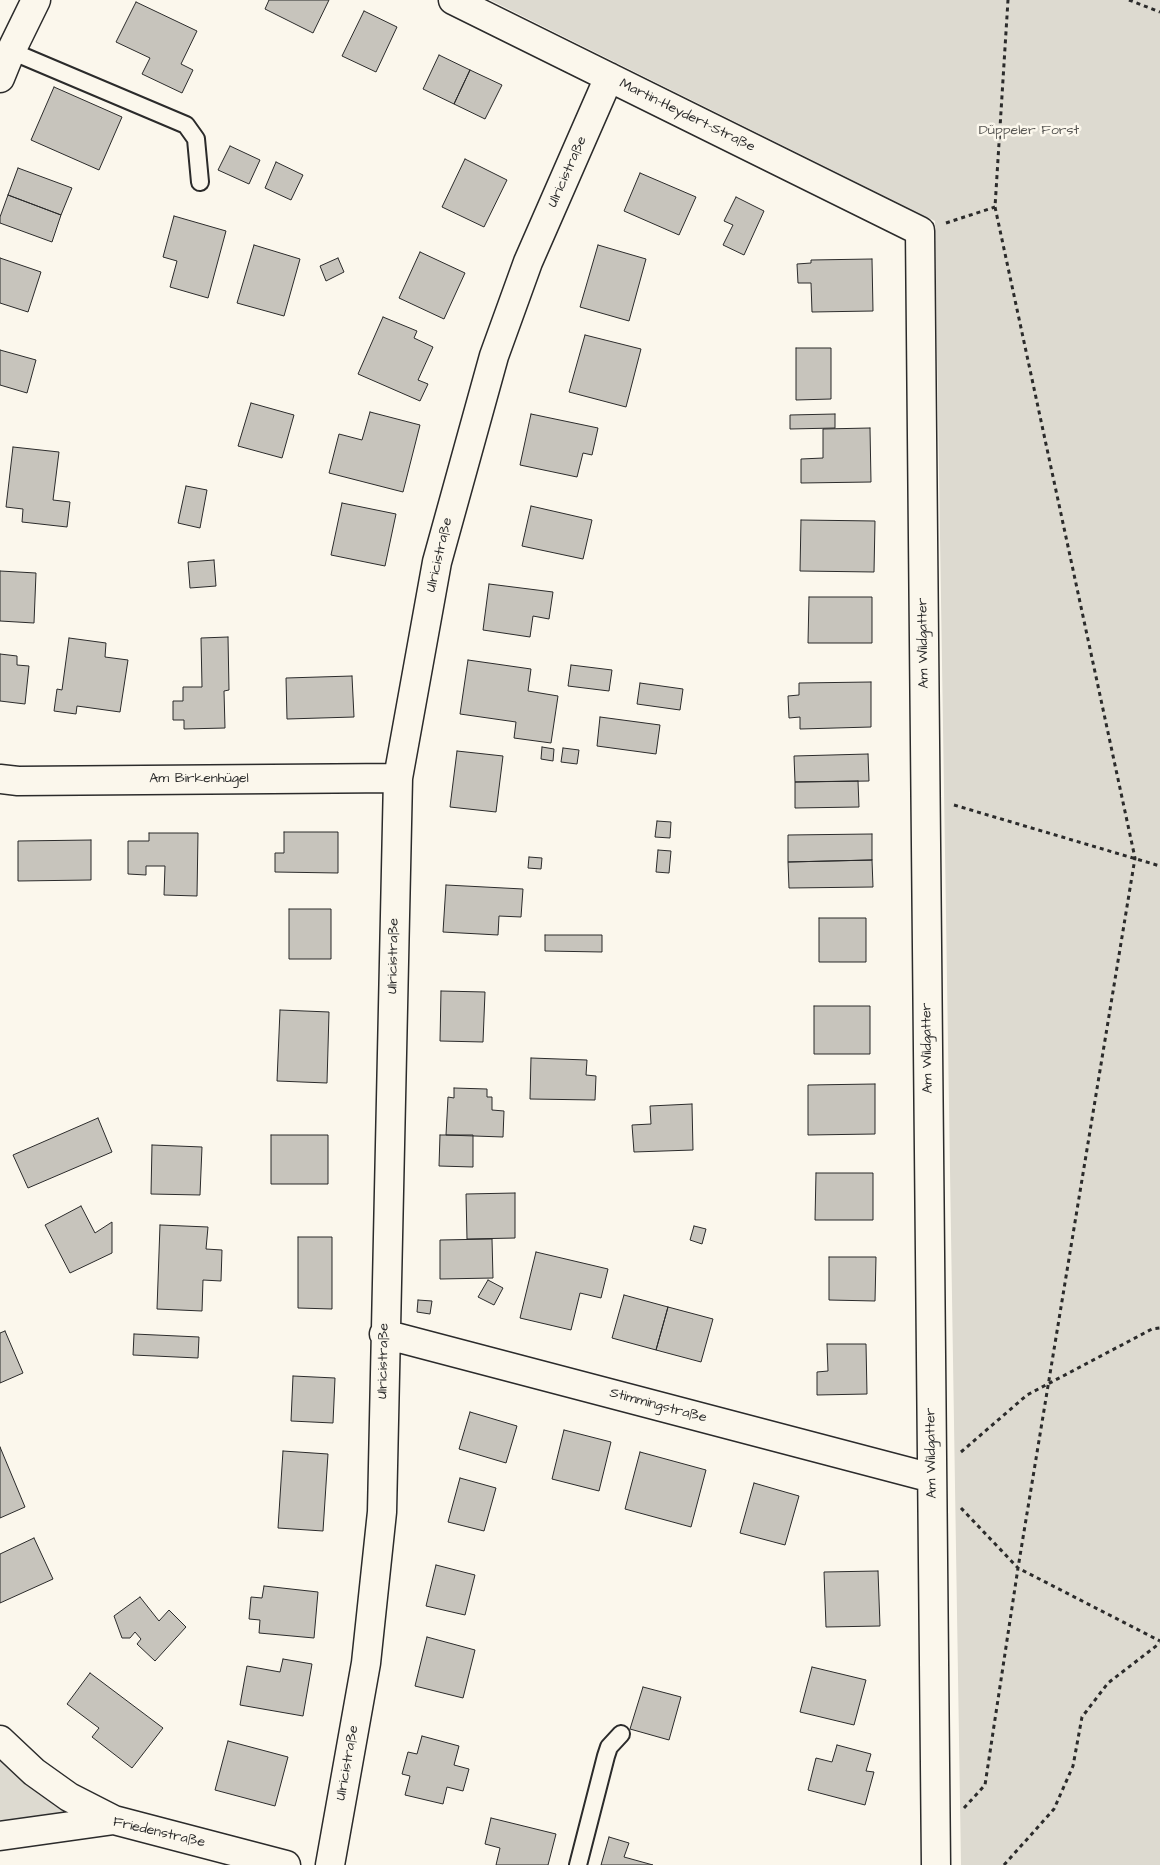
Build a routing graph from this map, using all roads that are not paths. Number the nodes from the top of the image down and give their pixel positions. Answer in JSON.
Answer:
{"nodes":[{"id":1,"x":36,"y":0,"type":"edge"},
{"id":2,"x":454,"y":0,"type":"edge"},
{"id":3,"x":11,"y":51,"type":"junction"},
{"id":4,"x":609,"y":77,"type":"junction"},
{"id":5,"x":0,"y":78,"type":"edge"},
{"id":6,"x":200,"y":182,"type":"dead end"},
{"id":7,"x":920,"y":231,"type":"joint"},
{"id":8,"x":398,"y":778,"type":"junction"},
{"id":9,"x":0,"y":779,"type":"edge"},
{"id":10,"x":384,"y":1334,"type":"junction"},
{"id":11,"x":932,"y":1478,"type":"junction"},
{"id":12,"x":621,"y":1734,"type":"dead end"},
{"id":13,"x":0,"y":1740,"type":"edge"},
{"id":14,"x":114,"y":1820,"type":"junction"},
{"id":15,"x":0,"y":1836,"type":"edge"},
{"id":16,"x":936,"y":1853,"type":"edge"},
{"id":17,"x":286,"y":1865,"type":"edge"},
{"id":18,"x":330,"y":1865,"type":"edge"},
{"id":19,"x":578,"y":1865,"type":"edge"}],
"edges":[{"from":1,"to":3,"type":"street"},
{"from":2,"to":4,"type":"street","name":"Martin-Heydert-Straße"},
{"from":3,"to":5,"type":"street"},
{"from":3,"to":6,"type":"lane"},
{"from":4,"to":7,"type":"street","name":"Martin-Heydert-Straße"},
{"from":4,"to":8,"type":"street","name":"Ulricistraße"},
{"from":7,"to":11,"type":"street","name":"Am Wildgatter"},
{"from":8,"to":9,"type":"street","name":"Am Birkenhügel"},
{"from":8,"to":10,"type":"street","name":"Ulricistraße"},
{"from":10,"to":11,"type":"street","name":"Stimmingstraße"},
{"from":10,"to":18,"type":"street","name":"Ulricistraße"},
{"from":11,"to":16,"type":"street","name":"Am Wildgatter"},
{"from":12,"to":19,"type":"lane"},
{"from":13,"to":14,"type":"street"},
{"from":14,"to":15,"type":"street","name":"Friedenstraße"},
{"from":14,"to":17,"type":"street","name":"Friedenstraße"}]}
